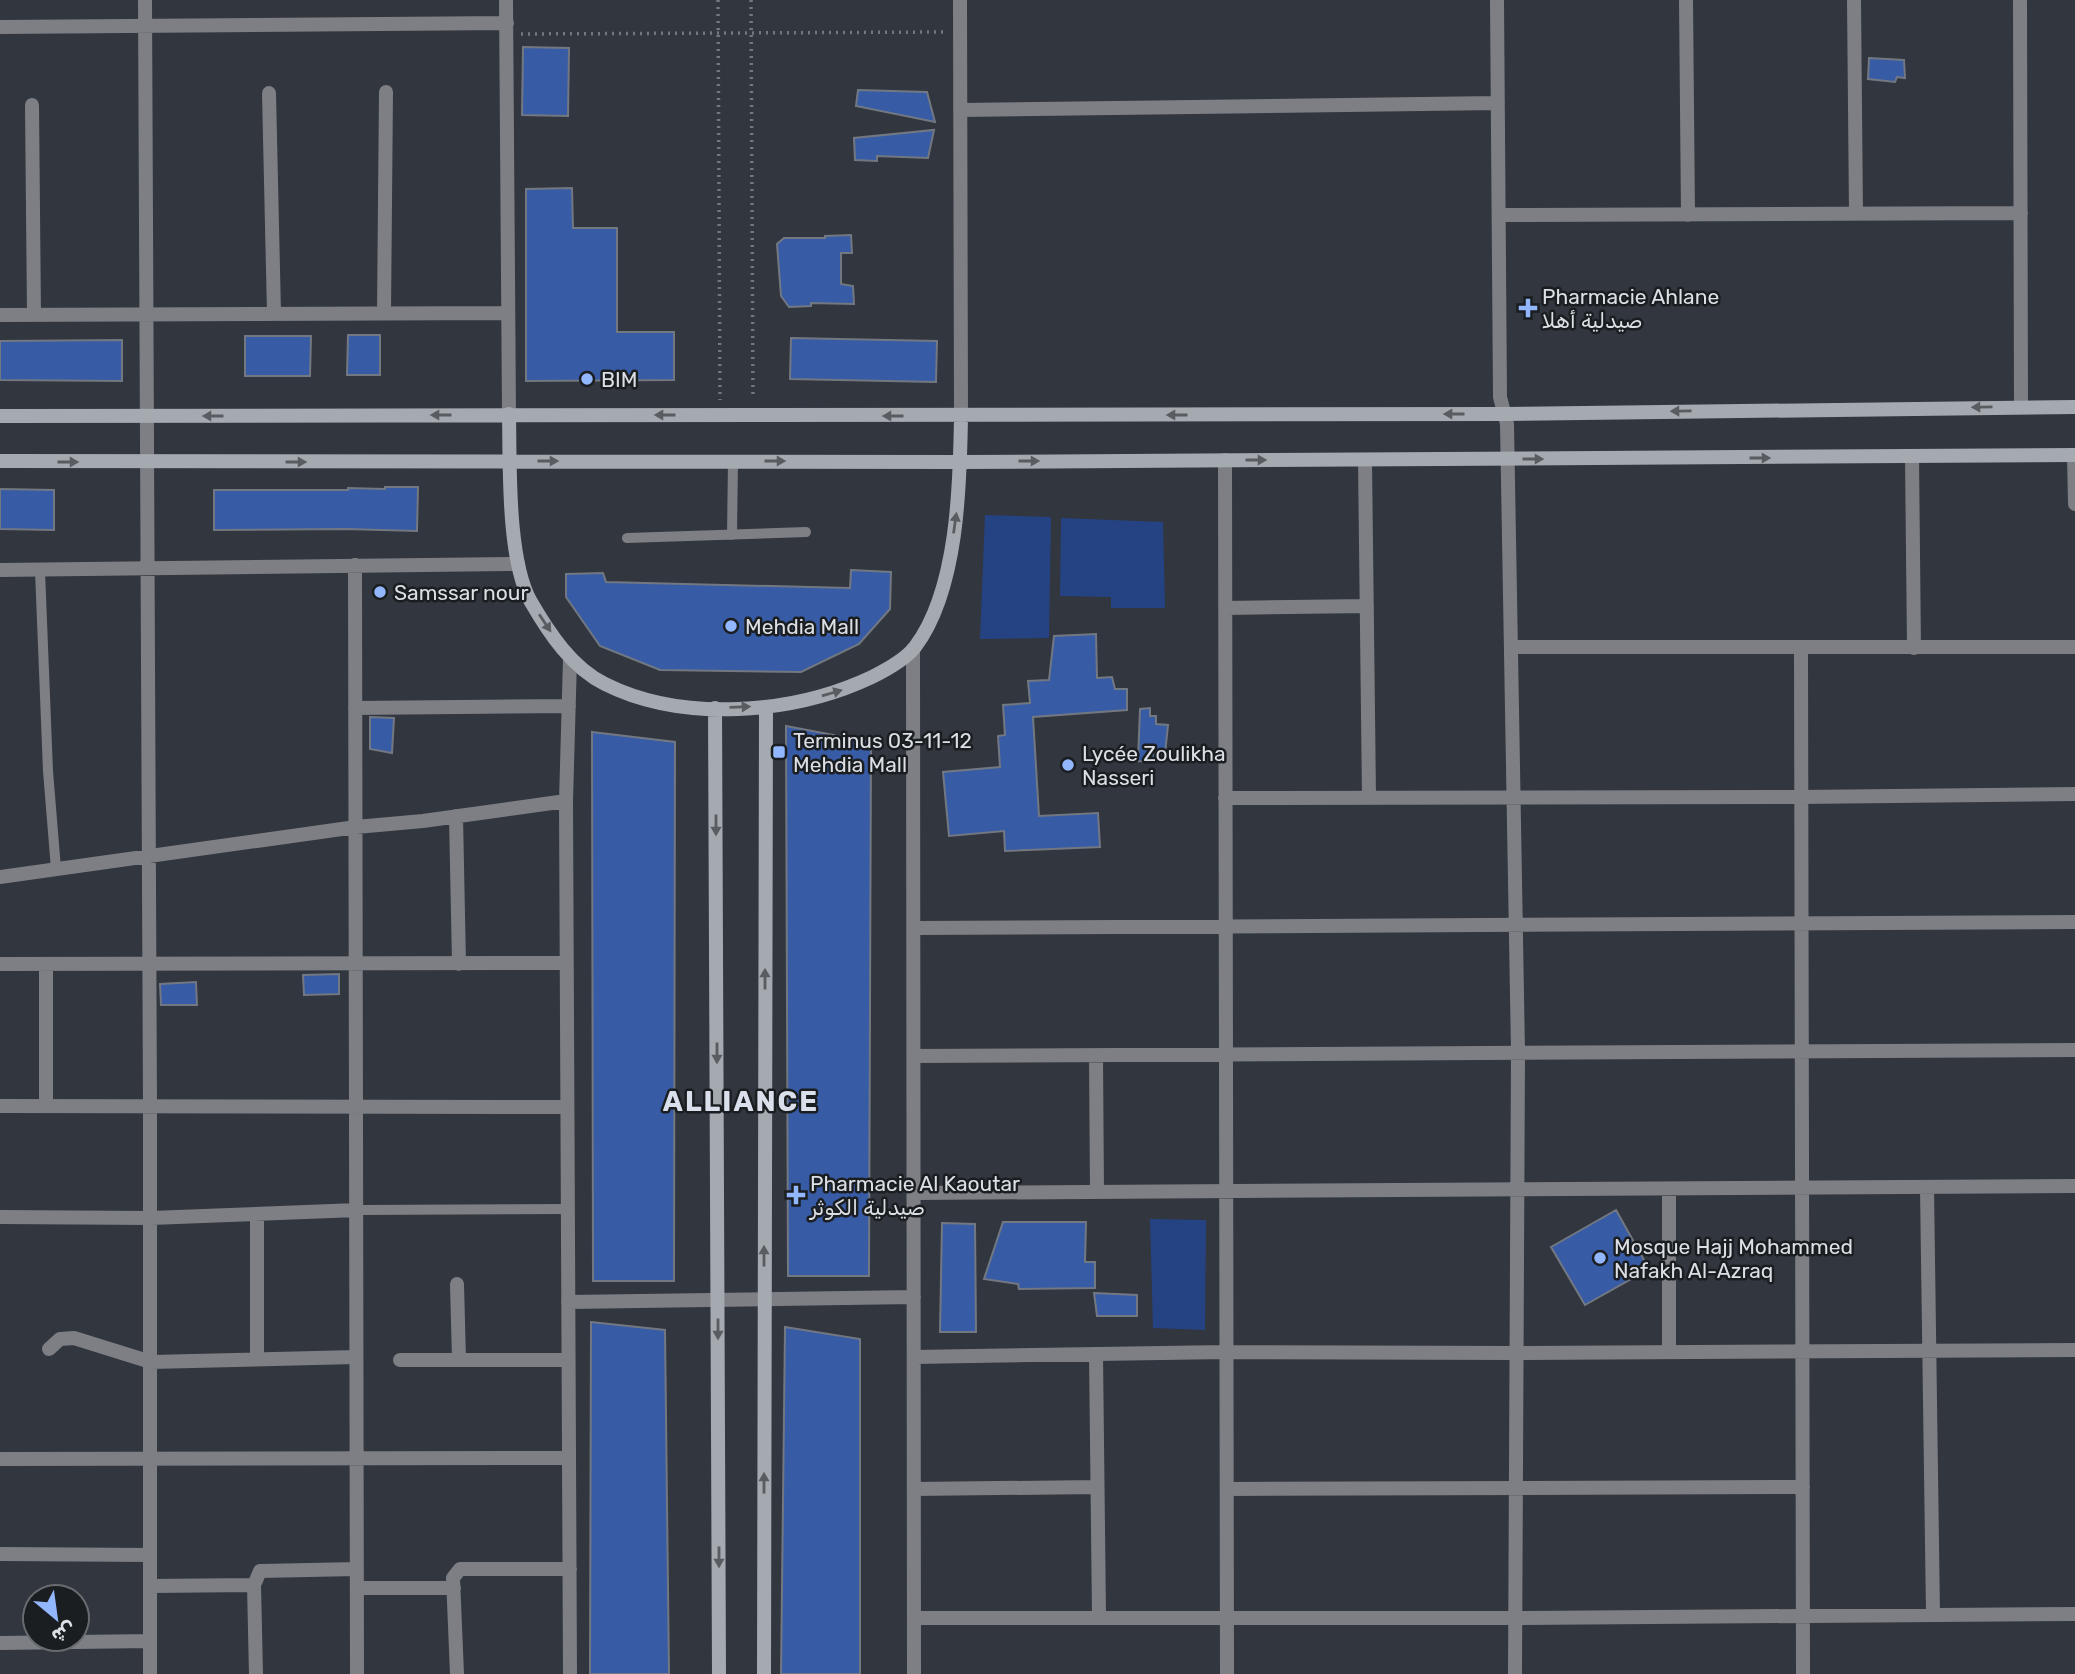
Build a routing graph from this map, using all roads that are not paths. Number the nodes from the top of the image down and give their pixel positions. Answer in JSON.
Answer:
{"nodes":[{"id":1,"x":145,"y":0,"type":"edge"},
{"id":2,"x":506,"y":0,"type":"edge"},
{"id":3,"x":960,"y":0,"type":"edge"},
{"id":4,"x":1497,"y":0,"type":"edge"},
{"id":5,"x":1686,"y":0,"type":"edge"},
{"id":6,"x":1854,"y":0,"type":"edge"},
{"id":7,"x":2020,"y":0,"type":"edge"},
{"id":8,"x":146,"y":26,"type":"junction"},
{"id":9,"x":0,"y":27,"type":"edge"},
{"id":10,"x":506,"y":29,"type":"junction"},
{"id":11,"x":386,"y":92,"type":"dead end"},
{"id":12,"x":269,"y":93,"type":"dead end"},
{"id":13,"x":1498,"y":103,"type":"junction"},
{"id":14,"x":32,"y":105,"type":"dead end"},
{"id":15,"x":960,"y":110,"type":"junction"},
{"id":16,"x":2021,"y":213,"type":"junction"},
{"id":17,"x":1856,"y":214,"type":"junction"},
{"id":18,"x":1499,"y":215,"type":"junction"},
{"id":19,"x":1688,"y":215,"type":"junction"},
{"id":20,"x":274,"y":313,"type":"junction"},
{"id":21,"x":384,"y":313,"type":"junction"},
{"id":22,"x":507,"y":313,"type":"junction"},
{"id":23,"x":147,"y":314,"type":"junction"},
{"id":24,"x":0,"y":315,"type":"edge"},
{"id":25,"x":34,"y":315,"type":"junction"},
{"id":26,"x":2021,"y":407,"type":"junction"},
{"id":27,"x":2075,"y":407,"type":"edge"},
{"id":28,"x":509,"y":414,"type":"junction"},
{"id":29,"x":1505,"y":414,"type":"junction"},
{"id":30,"x":0,"y":416,"type":"edge"},
{"id":31,"x":148,"y":416,"type":"junction"},
{"id":32,"x":961,"y":416,"type":"junction"},
{"id":33,"x":2075,"y":455,"type":"edge"},
{"id":34,"x":1912,"y":457,"type":"junction"},
{"id":35,"x":1507,"y":459,"type":"junction"},
{"id":36,"x":1225,"y":460,"type":"junction"},
{"id":37,"x":1365,"y":460,"type":"junction"},
{"id":38,"x":0,"y":461,"type":"edge"},
{"id":39,"x":510,"y":461,"type":"junction"},
{"id":40,"x":733,"y":461,"type":"junction"},
{"id":41,"x":148,"y":462,"type":"junction"},
{"id":42,"x":961,"y":462,"type":"junction"},
{"id":43,"x":2075,"y":504,"type":"edge"},
{"id":44,"x":806,"y":532,"type":"dead end"},
{"id":45,"x":732,"y":535,"type":"junction"},
{"id":46,"x":626,"y":538,"type":"dead end"},
{"id":47,"x":518,"y":564,"type":"junction"},
{"id":48,"x":355,"y":565,"type":"junction"},
{"id":49,"x":147,"y":568,"type":"junction"},
{"id":50,"x":0,"y":570,"type":"edge"},
{"id":51,"x":40,"y":571,"type":"junction"},
{"id":52,"x":1367,"y":606,"type":"junction"},
{"id":53,"x":1225,"y":608,"type":"junction"},
{"id":54,"x":1512,"y":647,"type":"junction"},
{"id":55,"x":1801,"y":648,"type":"junction"},
{"id":56,"x":1914,"y":648,"type":"junction"},
{"id":57,"x":2075,"y":648,"type":"edge"},
{"id":58,"x":914,"y":649,"type":"junction"},
{"id":59,"x":570,"y":659,"type":"junction"},
{"id":60,"x":569,"y":706,"type":"junction"},
{"id":61,"x":765,"y":707,"type":"junction"},
{"id":62,"x":355,"y":708,"type":"junction"},
{"id":63,"x":715,"y":708,"type":"junction"},
{"id":64,"x":2075,"y":794,"type":"edge"},
{"id":65,"x":1515,"y":797,"type":"junction"},
{"id":66,"x":1800,"y":797,"type":"junction"},
{"id":67,"x":1225,"y":798,"type":"junction"},
{"id":68,"x":1369,"y":798,"type":"junction"},
{"id":69,"x":566,"y":801,"type":"junction"},
{"id":70,"x":456,"y":816,"type":"junction"},
{"id":71,"x":356,"y":827,"type":"junction"},
{"id":72,"x":149,"y":856,"type":"junction"},
{"id":73,"x":56,"y":869,"type":"junction"},
{"id":74,"x":0,"y":877,"type":"edge"},
{"id":75,"x":2075,"y":922,"type":"edge"},
{"id":76,"x":1802,"y":923,"type":"junction"},
{"id":77,"x":1516,"y":924,"type":"junction"},
{"id":78,"x":1226,"y":927,"type":"junction"},
{"id":79,"x":915,"y":928,"type":"junction"},
{"id":80,"x":566,"y":963,"type":"junction"},
{"id":81,"x":0,"y":964,"type":"edge"},
{"id":82,"x":46,"y":964,"type":"junction"},
{"id":83,"x":459,"y":964,"type":"junction"},
{"id":84,"x":149,"y":965,"type":"junction"},
{"id":85,"x":356,"y":965,"type":"junction"},
{"id":86,"x":2075,"y":1050,"type":"edge"},
{"id":87,"x":1518,"y":1052,"type":"junction"},
{"id":88,"x":1803,"y":1053,"type":"junction"},
{"id":89,"x":1226,"y":1055,"type":"junction"},
{"id":90,"x":914,"y":1056,"type":"junction"},
{"id":91,"x":1096,"y":1056,"type":"junction"},
{"id":92,"x":0,"y":1106,"type":"edge"},
{"id":93,"x":46,"y":1106,"type":"junction"},
{"id":94,"x":150,"y":1107,"type":"junction"},
{"id":95,"x":357,"y":1107,"type":"junction"},
{"id":96,"x":566,"y":1107,"type":"junction"},
{"id":97,"x":2075,"y":1186,"type":"edge"},
{"id":98,"x":1927,"y":1188,"type":"junction"},
{"id":99,"x":1669,"y":1189,"type":"junction"},
{"id":100,"x":1803,"y":1189,"type":"junction"},
{"id":101,"x":1225,"y":1190,"type":"junction"},
{"id":102,"x":1516,"y":1191,"type":"junction"},
{"id":103,"x":1097,"y":1192,"type":"junction"},
{"id":104,"x":914,"y":1194,"type":"junction"},
{"id":105,"x":567,"y":1209,"type":"junction"},
{"id":106,"x":357,"y":1210,"type":"junction"},
{"id":107,"x":257,"y":1214,"type":"junction"},
{"id":108,"x":0,"y":1217,"type":"edge"},
{"id":109,"x":150,"y":1218,"type":"junction"},
{"id":110,"x":457,"y":1284,"type":"dead end"},
{"id":111,"x":914,"y":1297,"type":"junction"},
{"id":112,"x":764,"y":1299,"type":"junction"},
{"id":113,"x":718,"y":1300,"type":"junction"},
{"id":114,"x":568,"y":1302,"type":"junction"},
{"id":115,"x":49,"y":1349,"type":"dead end"},
{"id":116,"x":1929,"y":1350,"type":"junction"},
{"id":117,"x":2075,"y":1350,"type":"edge"},
{"id":118,"x":1226,"y":1352,"type":"junction"},
{"id":119,"x":1669,"y":1352,"type":"junction"},
{"id":120,"x":1803,"y":1352,"type":"junction"},
{"id":121,"x":1516,"y":1353,"type":"junction"},
{"id":122,"x":1096,"y":1354,"type":"junction"},
{"id":123,"x":356,"y":1357,"type":"junction"},
{"id":124,"x":914,"y":1357,"type":"junction"},
{"id":125,"x":257,"y":1359,"type":"junction"},
{"id":126,"x":400,"y":1360,"type":"dead end"},
{"id":127,"x":459,"y":1360,"type":"junction"},
{"id":128,"x":568,"y":1360,"type":"junction"},
{"id":129,"x":151,"y":1362,"type":"junction"},
{"id":130,"x":0,"y":1458,"type":"edge"},
{"id":131,"x":356,"y":1458,"type":"junction"},
{"id":132,"x":569,"y":1458,"type":"junction"},
{"id":133,"x":151,"y":1459,"type":"junction"},
{"id":134,"x":1097,"y":1487,"type":"junction"},
{"id":135,"x":1803,"y":1487,"type":"junction"},
{"id":136,"x":1516,"y":1488,"type":"junction"},
{"id":137,"x":914,"y":1489,"type":"junction"},
{"id":138,"x":1227,"y":1489,"type":"junction"},
{"id":139,"x":0,"y":1554,"type":"edge"},
{"id":140,"x":150,"y":1555,"type":"junction"},
{"id":141,"x":357,"y":1569,"type":"junction"},
{"id":142,"x":570,"y":1569,"type":"junction"},
{"id":143,"x":254,"y":1585,"type":"junction"},
{"id":144,"x":150,"y":1586,"type":"junction"},
{"id":145,"x":357,"y":1587,"type":"junction"},
{"id":146,"x":454,"y":1588,"type":"junction"},
{"id":147,"x":1933,"y":1614,"type":"junction"},
{"id":148,"x":2075,"y":1614,"type":"edge"},
{"id":149,"x":1099,"y":1616,"type":"junction"},
{"id":150,"x":1803,"y":1616,"type":"junction"},
{"id":151,"x":1226,"y":1617,"type":"junction"},
{"id":152,"x":914,"y":1618,"type":"junction"},
{"id":153,"x":1516,"y":1618,"type":"junction"},
{"id":154,"x":150,"y":1641,"type":"junction"},
{"id":155,"x":0,"y":1643,"type":"edge"},
{"id":156,"x":150,"y":1674,"type":"edge"},
{"id":157,"x":256,"y":1674,"type":"edge"},
{"id":158,"x":357,"y":1674,"type":"edge"},
{"id":159,"x":457,"y":1674,"type":"edge"},
{"id":160,"x":570,"y":1674,"type":"edge"},
{"id":161,"x":719,"y":1674,"type":"edge"},
{"id":162,"x":764,"y":1674,"type":"edge"},
{"id":163,"x":914,"y":1674,"type":"edge"},
{"id":164,"x":1227,"y":1674,"type":"edge"},
{"id":165,"x":1516,"y":1674,"type":"edge"},
{"id":166,"x":1803,"y":1674,"type":"edge"}],
"edges":[{"from":1,"to":8,"type":"street"},
{"from":2,"to":10,"type":"street"},
{"from":3,"to":15,"type":"street"},
{"from":4,"to":13,"type":"street"},
{"from":5,"to":19,"type":"street"},
{"from":6,"to":17,"type":"street"},
{"from":7,"to":16,"type":"street"},
{"from":8,"to":9,"type":"street"},
{"from":8,"to":10,"type":"street"},
{"from":8,"to":23,"type":"street"},
{"from":10,"to":22,"type":"street"},
{"from":11,"to":21,"type":"street"},
{"from":12,"to":20,"type":"street"},
{"from":13,"to":15,"type":"street"},
{"from":13,"to":18,"type":"street"},
{"from":14,"to":25,"type":"street"},
{"from":15,"to":32,"type":"street"},
{"from":16,"to":17,"type":"street"},
{"from":16,"to":26,"type":"street"},
{"from":17,"to":19,"type":"street"},
{"from":18,"to":19,"type":"street"},
{"from":18,"to":29,"type":"street"},
{"from":20,"to":21,"type":"street"},
{"from":20,"to":23,"type":"street"},
{"from":21,"to":22,"type":"street"},
{"from":22,"to":28,"type":"street"},
{"from":23,"to":25,"type":"street"},
{"from":23,"to":31,"type":"street"},
{"from":24,"to":25,"type":"street"},
{"from":26,"to":27,"type":"street"},
{"from":26,"to":29,"type":"street","one_way":true},
{"from":28,"to":31,"type":"street","one_way":true},
{"from":32,"to":28,"type":"street","one_way":true},
{"from":28,"to":39,"type":"street"},
{"from":29,"to":32,"type":"street","one_way":true},
{"from":29,"to":35,"type":"street"},
{"from":30,"to":31,"type":"street"},
{"from":31,"to":41,"type":"street"},
{"from":32,"to":42,"type":"street"},
{"from":33,"to":34,"type":"street"},
{"from":33,"to":43,"type":"street"},
{"from":35,"to":34,"type":"street","one_way":true},
{"from":34,"to":56,"type":"street"},
{"from":35,"to":37,"type":"street"},
{"from":35,"to":54,"type":"street"},
{"from":36,"to":37,"type":"street","one_way":true},
{"from":42,"to":36,"type":"street","one_way":true},
{"from":36,"to":53,"type":"street"},
{"from":37,"to":52,"type":"street"},
{"from":38,"to":41,"type":"street","one_way":true},
{"from":39,"to":40,"type":"street","one_way":true},
{"from":41,"to":39,"type":"street","one_way":true},
{"from":39,"to":47,"type":"street"},
{"from":40,"to":42,"type":"street","one_way":true},
{"from":40,"to":45,"type":"lane"},
{"from":41,"to":49,"type":"street"},
{"from":58,"to":42,"type":"street","one_way":true},
{"from":44,"to":45,"type":"lane"},
{"from":45,"to":46,"type":"lane"},
{"from":47,"to":48,"type":"street"},
{"from":47,"to":59,"type":"street","one_way":true},
{"from":48,"to":49,"type":"street"},
{"from":48,"to":62,"type":"street"},
{"from":49,"to":51,"type":"street"},
{"from":49,"to":72,"type":"street"},
{"from":50,"to":51,"type":"street"},
{"from":51,"to":73,"type":"lane"},
{"from":52,"to":53,"type":"street"},
{"from":52,"to":68,"type":"street"},
{"from":53,"to":67,"type":"street"},
{"from":54,"to":55,"type":"street"},
{"from":54,"to":65,"type":"street"},
{"from":55,"to":56,"type":"street"},
{"from":55,"to":66,"type":"street"},
{"from":56,"to":57,"type":"street"},
{"from":61,"to":58,"type":"street","one_way":true},
{"from":58,"to":79,"type":"street"},
{"from":59,"to":60,"type":"street"},
{"from":59,"to":63,"type":"street"},
{"from":60,"to":62,"type":"street"},
{"from":60,"to":69,"type":"street"},
{"from":63,"to":61,"type":"street","one_way":true},
{"from":112,"to":61,"type":"street","one_way":true},
{"from":62,"to":71,"type":"street"},
{"from":63,"to":113,"type":"street","one_way":true},
{"from":64,"to":66,"type":"street"},
{"from":65,"to":66,"type":"street"},
{"from":65,"to":68,"type":"street"},
{"from":65,"to":77,"type":"street"},
{"from":66,"to":76,"type":"street"},
{"from":67,"to":68,"type":"street"},
{"from":67,"to":78,"type":"street"},
{"from":69,"to":70,"type":"street"},
{"from":69,"to":80,"type":"street"},
{"from":70,"to":71,"type":"street"},
{"from":70,"to":83,"type":"street"},
{"from":71,"to":72,"type":"street"},
{"from":71,"to":85,"type":"street"},
{"from":72,"to":73,"type":"street"},
{"from":72,"to":84,"type":"street"},
{"from":73,"to":74,"type":"street"},
{"from":75,"to":76,"type":"street"},
{"from":76,"to":77,"type":"street"},
{"from":76,"to":88,"type":"street"},
{"from":77,"to":78,"type":"street"},
{"from":77,"to":87,"type":"street"},
{"from":78,"to":79,"type":"street"},
{"from":78,"to":89,"type":"street"},
{"from":79,"to":90,"type":"street"},
{"from":80,"to":83,"type":"street"},
{"from":80,"to":96,"type":"street"},
{"from":81,"to":82,"type":"street"},
{"from":82,"to":84,"type":"street"},
{"from":82,"to":93,"type":"street"},
{"from":83,"to":85,"type":"street"},
{"from":84,"to":85,"type":"street"},
{"from":84,"to":94,"type":"street"},
{"from":85,"to":95,"type":"street"},
{"from":86,"to":88,"type":"street"},
{"from":87,"to":88,"type":"street"},
{"from":87,"to":89,"type":"street"},
{"from":87,"to":102,"type":"street"},
{"from":88,"to":100,"type":"street"},
{"from":89,"to":91,"type":"street"},
{"from":89,"to":101,"type":"street"},
{"from":90,"to":91,"type":"street"},
{"from":90,"to":104,"type":"street"},
{"from":91,"to":103,"type":"street"},
{"from":92,"to":93,"type":"street"},
{"from":93,"to":94,"type":"street"},
{"from":94,"to":95,"type":"street"},
{"from":94,"to":109,"type":"street"},
{"from":95,"to":96,"type":"street"},
{"from":95,"to":106,"type":"street"},
{"from":96,"to":105,"type":"street"},
{"from":97,"to":98,"type":"street"},
{"from":98,"to":100,"type":"street"},
{"from":98,"to":116,"type":"street"},
{"from":99,"to":100,"type":"street"},
{"from":99,"to":102,"type":"street"},
{"from":99,"to":119,"type":"street"},
{"from":100,"to":120,"type":"street"},
{"from":101,"to":102,"type":"street"},
{"from":101,"to":103,"type":"street"},
{"from":101,"to":118,"type":"street"},
{"from":102,"to":121,"type":"street"},
{"from":103,"to":104,"type":"street"},
{"from":104,"to":111,"type":"street"},
{"from":105,"to":106,"type":"lane"},
{"from":105,"to":114,"type":"street"},
{"from":106,"to":107,"type":"street"},
{"from":106,"to":123,"type":"street"},
{"from":107,"to":109,"type":"street"},
{"from":107,"to":125,"type":"street"},
{"from":108,"to":109,"type":"street"},
{"from":109,"to":129,"type":"street"},
{"from":110,"to":127,"type":"street"},
{"from":111,"to":112,"type":"street"},
{"from":111,"to":124,"type":"street"},
{"from":112,"to":113,"type":"street"},
{"from":162,"to":112,"type":"street","one_way":true},
{"from":113,"to":114,"type":"street"},
{"from":113,"to":161,"type":"street","one_way":true},
{"from":114,"to":128,"type":"street"},
{"from":115,"to":129,"type":"street"},
{"from":116,"to":117,"type":"street"},
{"from":116,"to":120,"type":"street"},
{"from":116,"to":147,"type":"street"},
{"from":118,"to":121,"type":"street"},
{"from":118,"to":122,"type":"street"},
{"from":118,"to":138,"type":"street"},
{"from":119,"to":120,"type":"street"},
{"from":119,"to":121,"type":"street"},
{"from":120,"to":135,"type":"street"},
{"from":121,"to":136,"type":"street"},
{"from":122,"to":124,"type":"street"},
{"from":122,"to":134,"type":"street"},
{"from":123,"to":125,"type":"street"},
{"from":123,"to":131,"type":"street"},
{"from":124,"to":137,"type":"street"},
{"from":125,"to":129,"type":"street"},
{"from":126,"to":127,"type":"street"},
{"from":127,"to":128,"type":"street"},
{"from":128,"to":132,"type":"street"},
{"from":129,"to":133,"type":"street"},
{"from":130,"to":133,"type":"street"},
{"from":131,"to":132,"type":"street"},
{"from":131,"to":133,"type":"street"},
{"from":131,"to":141,"type":"street"},
{"from":132,"to":142,"type":"street"},
{"from":133,"to":140,"type":"street"},
{"from":134,"to":137,"type":"street"},
{"from":134,"to":149,"type":"street"},
{"from":135,"to":136,"type":"street"},
{"from":135,"to":150,"type":"street"},
{"from":136,"to":138,"type":"street"},
{"from":136,"to":153,"type":"street"},
{"from":137,"to":152,"type":"street"},
{"from":138,"to":151,"type":"street"},
{"from":139,"to":140,"type":"street"},
{"from":140,"to":144,"type":"street"},
{"from":141,"to":143,"type":"street"},
{"from":141,"to":145,"type":"street"},
{"from":142,"to":146,"type":"street"},
{"from":142,"to":160,"type":"street"},
{"from":143,"to":144,"type":"street"},
{"from":143,"to":157,"type":"street"},
{"from":144,"to":154,"type":"street"},
{"from":145,"to":146,"type":"street"},
{"from":145,"to":158,"type":"street"},
{"from":146,"to":159,"type":"street"},
{"from":147,"to":148,"type":"street"},
{"from":147,"to":150,"type":"street"},
{"from":149,"to":151,"type":"street"},
{"from":149,"to":152,"type":"street"},
{"from":150,"to":153,"type":"street"},
{"from":150,"to":166,"type":"street"},
{"from":151,"to":153,"type":"street"},
{"from":151,"to":164,"type":"street"},
{"from":152,"to":163,"type":"street"},
{"from":153,"to":165,"type":"street"},
{"from":154,"to":155,"type":"street"},
{"from":154,"to":156,"type":"street"}]}
